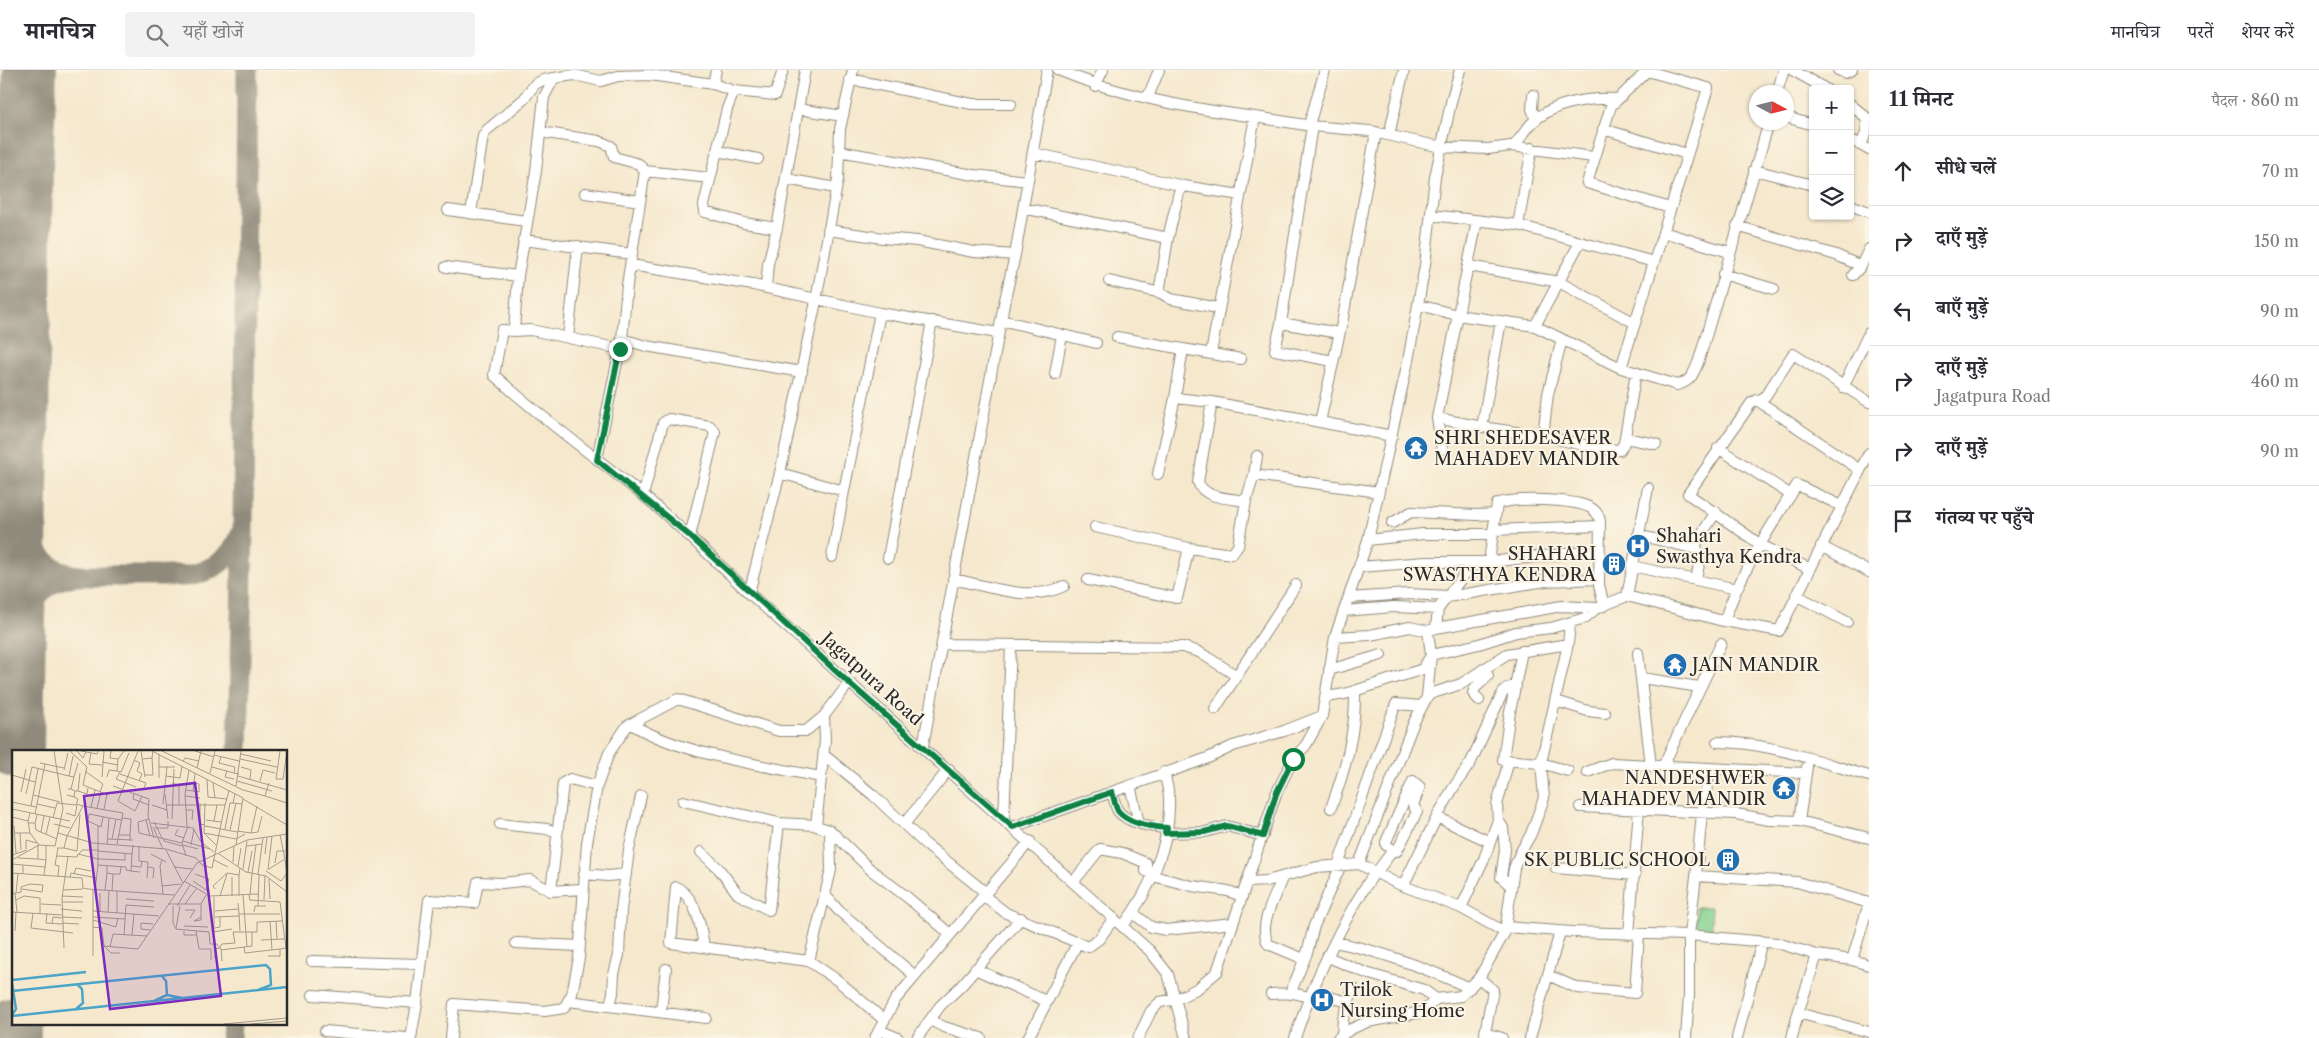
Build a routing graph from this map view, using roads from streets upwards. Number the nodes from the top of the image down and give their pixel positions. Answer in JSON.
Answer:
{"nodes":[{"id":1,"x":716,"y":70,"type":"edge"},
{"id":2,"x":783,"y":70,"type":"edge"},
{"id":3,"x":805,"y":70,"type":"edge"},
{"id":4,"x":1047,"y":70,"type":"edge"},
{"id":5,"x":1058,"y":70,"type":"edge"},
{"id":6,"x":1103,"y":70,"type":"edge"},
{"id":7,"x":1159,"y":70,"type":"edge"},
{"id":8,"x":1325,"y":70,"type":"edge"},
{"id":9,"x":1404,"y":70,"type":"edge"},
{"id":10,"x":1460,"y":70,"type":"edge"},
{"id":11,"x":1784,"y":70,"type":"edge"},
{"id":12,"x":1792,"y":70,"type":"edge"},
{"id":13,"x":1838,"y":70,"type":"edge"},
{"id":14,"x":1852,"y":70,"type":"edge"},
{"id":15,"x":1647,"y":71,"type":"edge"},
{"id":16,"x":654,"y":73,"type":"edge"},
{"id":17,"x":851,"y":75,"type":"edge"},
{"id":18,"x":554,"y":78,"type":"junction"},
{"id":19,"x":713,"y":84,"type":"junction"},
{"id":20,"x":1780,"y":85,"type":"edge"},
{"id":21,"x":1819,"y":85,"type":"edge"},
{"id":22,"x":1095,"y":86,"type":"junction"},
{"id":23,"x":734,"y":92,"type":"junction"},
{"id":24,"x":1533,"y":95,"type":"dead end"},
{"id":25,"x":1148,"y":98,"type":"junction"},
{"id":26,"x":1618,"y":99,"type":"junction"},
{"id":27,"x":1011,"y":104,"type":"dead end"},
{"id":28,"x":1854,"y":107,"type":"edge"},
{"id":29,"x":798,"y":109,"type":"junction"},
{"id":30,"x":842,"y":116,"type":"junction"},
{"id":31,"x":1255,"y":117,"type":"junction"},
{"id":32,"x":1794,"y":119,"type":"edge"},
{"id":33,"x":1536,"y":120,"type":"junction"},
{"id":34,"x":1809,"y":124,"type":"edge"},
{"id":35,"x":1310,"y":126,"type":"junction"},
{"id":36,"x":1602,"y":130,"type":"junction"},
{"id":37,"x":1766,"y":130,"type":"edge"},
{"id":38,"x":540,"y":132,"type":"junction"},
{"id":39,"x":1376,"y":132,"type":"junction"},
{"id":40,"x":1389,"y":135,"type":"junction"},
{"id":41,"x":1854,"y":141,"type":"edge"},
{"id":42,"x":1514,"y":146,"type":"junction"},
{"id":43,"x":1442,"y":147,"type":"junction"},
{"id":44,"x":1532,"y":148,"type":"junction"},
{"id":45,"x":1865,"y":148,"type":"edge"},
{"id":46,"x":717,"y":151,"type":"junction"},
{"id":47,"x":839,"y":151,"type":"junction"},
{"id":48,"x":1033,"y":153,"type":"junction"},
{"id":49,"x":1687,"y":154,"type":"junction"},
{"id":50,"x":1593,"y":158,"type":"junction"},
{"id":51,"x":758,"y":159,"type":"dead end"},
{"id":52,"x":1754,"y":170,"type":"junction"},
{"id":53,"x":645,"y":171,"type":"junction"},
{"id":54,"x":710,"y":178,"type":"junction"},
{"id":55,"x":786,"y":179,"type":"junction"},
{"id":56,"x":1028,"y":181,"type":"junction"},
{"id":57,"x":1809,"y":184,"type":"edge"},
{"id":58,"x":1184,"y":186,"type":"junction"},
{"id":59,"x":836,"y":188,"type":"junction"},
{"id":60,"x":585,"y":193,"type":"dead end"},
{"id":61,"x":1240,"y":195,"type":"junction"},
{"id":62,"x":640,"y":201,"type":"junction"},
{"id":63,"x":1854,"y":206,"type":"edge"},
{"id":64,"x":1023,"y":208,"type":"junction"},
{"id":65,"x":1670,"y":208,"type":"junction"},
{"id":66,"x":448,"y":210,"type":"dead end"},
{"id":67,"x":1869,"y":212,"type":"edge"},
{"id":68,"x":471,"y":213,"type":"junction"},
{"id":69,"x":1431,"y":215,"type":"junction"},
{"id":70,"x":526,"y":221,"type":"junction"},
{"id":71,"x":1477,"y":221,"type":"junction"},
{"id":72,"x":1518,"y":225,"type":"junction"},
{"id":73,"x":1737,"y":226,"type":"junction"},
{"id":74,"x":777,"y":228,"type":"junction"},
{"id":75,"x":828,"y":230,"type":"junction"},
{"id":76,"x":1663,"y":232,"type":"junction"},
{"id":77,"x":1168,"y":238,"type":"junction"},
{"id":78,"x":523,"y":240,"type":"junction"},
{"id":79,"x":1580,"y":242,"type":"junction"},
{"id":80,"x":578,"y":246,"type":"junction"},
{"id":81,"x":1729,"y":252,"type":"junction"},
{"id":82,"x":1868,"y":252,"type":"edge"},
{"id":83,"x":632,"y":254,"type":"junction"},
{"id":84,"x":1015,"y":255,"type":"junction"},
{"id":85,"x":1654,"y":262,"type":"junction"},
{"id":86,"x":630,"y":265,"type":"junction"},
{"id":87,"x":1469,"y":266,"type":"junction"},
{"id":88,"x":1861,"y":266,"type":"junction"},
{"id":89,"x":446,"y":267,"type":"dead end"},
{"id":90,"x":1723,"y":274,"type":"junction"},
{"id":91,"x":1853,"y":275,"type":"dead end"},
{"id":92,"x":518,"y":276,"type":"junction"},
{"id":93,"x":1109,"y":281,"type":"dead end"},
{"id":94,"x":1559,"y":282,"type":"junction"},
{"id":95,"x":766,"y":288,"type":"junction"},
{"id":96,"x":1774,"y":289,"type":"dead end"},
{"id":97,"x":1161,"y":293,"type":"junction"},
{"id":98,"x":816,"y":299,"type":"junction"},
{"id":99,"x":1419,"y":305,"type":"junction"},
{"id":100,"x":1218,"y":308,"type":"junction"},
{"id":101,"x":880,"y":313,"type":"junction"},
{"id":102,"x":1457,"y":315,"type":"junction"},
{"id":103,"x":1001,"y":320,"type":"junction"},
{"id":104,"x":932,"y":321,"type":"junction"},
{"id":105,"x":1501,"y":321,"type":"junction"},
{"id":106,"x":1635,"y":322,"type":"junction"},
{"id":107,"x":1281,"y":323,"type":"junction"},
{"id":108,"x":1535,"y":326,"type":"junction"},
{"id":109,"x":514,"y":331,"type":"junction"},
{"id":110,"x":998,"y":333,"type":"junction"},
{"id":111,"x":1339,"y":333,"type":"junction"},
{"id":112,"x":1869,"y":333,"type":"edge"},
{"id":113,"x":1062,"y":335,"type":"junction"},
{"id":114,"x":1117,"y":337,"type":"dead end"},
{"id":115,"x":568,"y":338,"type":"junction"},
{"id":116,"x":1562,"y":339,"type":"junction"},
{"id":117,"x":621,"y":344,"type":"junction"},
{"id":118,"x":1096,"y":344,"type":"dead end"},
{"id":119,"x":1183,"y":349,"type":"junction"},
{"id":120,"x":1211,"y":353,"type":"junction"},
{"id":121,"x":1242,"y":359,"type":"dead end"},
{"id":122,"x":1333,"y":361,"type":"junction"},
{"id":123,"x":1621,"y":368,"type":"junction"},
{"id":124,"x":802,"y":372,"type":"junction"},
{"id":125,"x":1636,"y":372,"type":"junction"},
{"id":126,"x":1055,"y":374,"type":"dead end"},
{"id":127,"x":1843,"y":387,"type":"junction"},
{"id":128,"x":1175,"y":398,"type":"junction"},
{"id":129,"x":1757,"y":400,"type":"junction"},
{"id":130,"x":1212,"y":402,"type":"junction"},
{"id":131,"x":1869,"y":402,"type":"edge"},
{"id":132,"x":1437,"y":418,"type":"junction"},
{"id":133,"x":1320,"y":422,"type":"junction"},
{"id":134,"x":1482,"y":426,"type":"junction"},
{"id":135,"x":1392,"y":436,"type":"junction"},
{"id":136,"x":1543,"y":436,"type":"junction"},
{"id":137,"x":1625,"y":438,"type":"junction"},
{"id":138,"x":1656,"y":444,"type":"dead end"},
{"id":139,"x":1442,"y":448,"type":"dead end"},
{"id":140,"x":1718,"y":448,"type":"junction"},
{"id":141,"x":1869,"y":453,"type":"edge"},
{"id":142,"x":1257,"y":456,"type":"dead end"},
{"id":143,"x":597,"y":460,"type":"junction"},
{"id":144,"x":1860,"y":470,"type":"junction"},
{"id":145,"x":780,"y":473,"type":"junction"},
{"id":146,"x":1158,"y":474,"type":"dead end"},
{"id":147,"x":1254,"y":475,"type":"junction"},
{"id":148,"x":1648,"y":488,"type":"dead end"},
{"id":149,"x":844,"y":491,"type":"junction"},
{"id":150,"x":1791,"y":495,"type":"junction"},
{"id":151,"x":643,"y":496,"type":"junction"},
{"id":152,"x":1378,"y":497,"type":"junction"},
{"id":153,"x":1246,"y":501,"type":"junction"},
{"id":154,"x":1842,"y":506,"type":"junction"},
{"id":155,"x":1716,"y":512,"type":"junction"},
{"id":156,"x":1495,"y":514,"type":"junction"},
{"id":157,"x":1392,"y":523,"type":"dead end"},
{"id":158,"x":1600,"y":526,"type":"junction"},
{"id":159,"x":1095,"y":527,"type":"dead end"},
{"id":160,"x":1492,"y":532,"type":"junction"},
{"id":161,"x":1638,"y":535,"type":"junction"},
{"id":162,"x":690,"y":536,"type":"junction"},
{"id":163,"x":1369,"y":536,"type":"junction"},
{"id":164,"x":1761,"y":544,"type":"junction"},
{"id":165,"x":1821,"y":546,"type":"junction"},
{"id":166,"x":1189,"y":548,"type":"junction"},
{"id":167,"x":1696,"y":548,"type":"junction"},
{"id":168,"x":1600,"y":552,"type":"junction"},
{"id":169,"x":832,"y":557,"type":"dead end"},
{"id":170,"x":888,"y":558,"type":"dead end"},
{"id":171,"x":1474,"y":562,"type":"junction"},
{"id":172,"x":1489,"y":562,"type":"junction"},
{"id":173,"x":1632,"y":566,"type":"junction"},
{"id":174,"x":1359,"y":567,"type":"junction"},
{"id":175,"x":1810,"y":569,"type":"junction"},
{"id":176,"x":1869,"y":572,"type":"edge"},
{"id":177,"x":1599,"y":579,"type":"junction"},
{"id":178,"x":1696,"y":579,"type":"junction"},
{"id":179,"x":953,"y":580,"type":"junction"},
{"id":180,"x":1088,"y":580,"type":"dead end"},
{"id":181,"x":1296,"y":585,"type":"dead end"},
{"id":182,"x":1064,"y":586,"type":"dead end"},
{"id":183,"x":1738,"y":589,"type":"junction"},
{"id":184,"x":749,"y":592,"type":"junction"},
{"id":185,"x":1796,"y":595,"type":"junction"},
{"id":186,"x":1627,"y":596,"type":"junction"},
{"id":187,"x":1448,"y":597,"type":"junction"},
{"id":188,"x":1349,"y":598,"type":"junction"},
{"id":189,"x":1600,"y":607,"type":"junction"},
{"id":190,"x":1438,"y":609,"type":"junction"},
{"id":191,"x":1344,"y":611,"type":"junction"},
{"id":192,"x":1724,"y":621,"type":"junction"},
{"id":193,"x":1847,"y":622,"type":"dead end"},
{"id":194,"x":1570,"y":623,"type":"junction"},
{"id":195,"x":1432,"y":630,"type":"junction"},
{"id":196,"x":1335,"y":637,"type":"junction"},
{"id":197,"x":942,"y":644,"type":"junction"},
{"id":198,"x":1568,"y":644,"type":"junction"},
{"id":199,"x":1721,"y":644,"type":"dead end"},
{"id":200,"x":1011,"y":645,"type":"junction"},
{"id":201,"x":1522,"y":651,"type":"junction"},
{"id":202,"x":1638,"y":652,"type":"dead end"},
{"id":203,"x":1380,"y":655,"type":"dead end"},
{"id":204,"x":1431,"y":655,"type":"junction"},
{"id":205,"x":1484,"y":668,"type":"junction"},
{"id":206,"x":1329,"y":670,"type":"junction"},
{"id":207,"x":1237,"y":676,"type":"junction"},
{"id":208,"x":1642,"y":678,"type":"junction"},
{"id":209,"x":849,"y":683,"type":"junction"},
{"id":210,"x":1516,"y":686,"type":"junction"},
{"id":211,"x":1699,"y":687,"type":"junction"},
{"id":212,"x":1355,"y":691,"type":"junction"},
{"id":213,"x":1427,"y":695,"type":"junction"},
{"id":214,"x":1326,"y":697,"type":"junction"},
{"id":215,"x":1479,"y":700,"type":"dead end"},
{"id":216,"x":1556,"y":701,"type":"junction"},
{"id":217,"x":1422,"y":706,"type":"junction"},
{"id":218,"x":1215,"y":709,"type":"dead end"},
{"id":219,"x":1605,"y":713,"type":"dead end"},
{"id":220,"x":824,"y":716,"type":"junction"},
{"id":221,"x":1322,"y":716,"type":"junction"},
{"id":222,"x":630,"y":724,"type":"junction"},
{"id":223,"x":1717,"y":742,"type":"dead end"},
{"id":224,"x":922,"y":746,"type":"junction"},
{"id":225,"x":824,"y":755,"type":"junction"},
{"id":226,"x":1809,"y":759,"type":"junction"},
{"id":227,"x":1509,"y":760,"type":"junction"},
{"id":228,"x":1541,"y":763,"type":"junction"},
{"id":229,"x":1651,"y":766,"type":"junction"},
{"id":230,"x":1663,"y":766,"type":"junction"},
{"id":231,"x":949,"y":769,"type":"junction"},
{"id":232,"x":1710,"y":769,"type":"junction"},
{"id":233,"x":1568,"y":771,"type":"dead end"},
{"id":234,"x":1164,"y":772,"type":"junction"},
{"id":235,"x":1587,"y":772,"type":"dead end"},
{"id":236,"x":1805,"y":773,"type":"junction"},
{"id":237,"x":1869,"y":776,"type":"edge"},
{"id":238,"x":821,"y":777,"type":"junction"},
{"id":239,"x":597,"y":786,"type":"junction"},
{"id":240,"x":1130,"y":786,"type":"junction"},
{"id":241,"x":1112,"y":792,"type":"junction"},
{"id":242,"x":641,"y":796,"type":"dead end"},
{"id":243,"x":683,"y":801,"type":"dead end"},
{"id":244,"x":1580,"y":807,"type":"dead end"},
{"id":245,"x":1331,"y":808,"type":"dead end"},
{"id":246,"x":1639,"y":809,"type":"junction"},
{"id":247,"x":1702,"y":813,"type":"junction"},
{"id":248,"x":1437,"y":817,"type":"junction"},
{"id":249,"x":1004,"y":819,"type":"junction"},
{"id":250,"x":1498,"y":820,"type":"junction"},
{"id":251,"x":1799,"y":821,"type":"junction"},
{"id":252,"x":779,"y":823,"type":"junction"},
{"id":253,"x":1139,"y":823,"type":"junction"},
{"id":254,"x":500,"y":824,"type":"dead end"},
{"id":255,"x":905,"y":824,"type":"junction"},
{"id":256,"x":816,"y":825,"type":"junction"},
{"id":257,"x":1013,"y":827,"type":"junction"},
{"id":258,"x":830,"y":830,"type":"junction"},
{"id":259,"x":1166,"y":831,"type":"junction"},
{"id":260,"x":557,"y":833,"type":"junction"},
{"id":261,"x":1263,"y":836,"type":"junction"},
{"id":262,"x":1869,"y":838,"type":"edge"},
{"id":263,"x":1030,"y":841,"type":"junction"},
{"id":264,"x":1490,"y":842,"type":"junction"},
{"id":265,"x":1393,"y":850,"type":"junction"},
{"id":266,"x":702,"y":852,"type":"dead end"},
{"id":267,"x":1359,"y":864,"type":"junction"},
{"id":268,"x":1340,"y":865,"type":"junction"},
{"id":269,"x":1556,"y":868,"type":"dead end"},
{"id":270,"x":1375,"y":872,"type":"junction"},
{"id":271,"x":584,"y":874,"type":"junction"},
{"id":272,"x":626,"y":874,"type":"junction"},
{"id":273,"x":1154,"y":875,"type":"junction"},
{"id":274,"x":1634,"y":875,"type":"junction"},
{"id":275,"x":1696,"y":876,"type":"junction"},
{"id":276,"x":1282,"y":878,"type":"junction"},
{"id":277,"x":1074,"y":881,"type":"junction"},
{"id":278,"x":1248,"y":882,"type":"junction"},
{"id":279,"x":1402,"y":886,"type":"junction"},
{"id":280,"x":1511,"y":886,"type":"junction"},
{"id":281,"x":582,"y":890,"type":"junction"},
{"id":282,"x":551,"y":891,"type":"junction"},
{"id":283,"x":984,"y":894,"type":"junction"},
{"id":284,"x":824,"y":895,"type":"junction"},
{"id":285,"x":1242,"y":896,"type":"junction"},
{"id":286,"x":1869,"y":903,"type":"edge"},
{"id":287,"x":1461,"y":908,"type":"junction"},
{"id":288,"x":1133,"y":914,"type":"junction"},
{"id":289,"x":1021,"y":918,"type":"junction"},
{"id":290,"x":1114,"y":918,"type":"junction"},
{"id":291,"x":1233,"y":923,"type":"junction"},
{"id":292,"x":1123,"y":926,"type":"junction"},
{"id":293,"x":1506,"y":929,"type":"junction"},
{"id":294,"x":1560,"y":932,"type":"junction"},
{"id":295,"x":950,"y":934,"type":"junction"},
{"id":296,"x":1634,"y":934,"type":"junction"},
{"id":297,"x":1689,"y":935,"type":"junction"},
{"id":298,"x":1762,"y":941,"type":"junction"},
{"id":299,"x":1078,"y":942,"type":"junction"},
{"id":300,"x":1335,"y":942,"type":"junction"},
{"id":301,"x":516,"y":943,"type":"dead end"},
{"id":302,"x":579,"y":946,"type":"junction"},
{"id":303,"x":704,"y":947,"type":"junction"},
{"id":304,"x":1817,"y":955,"type":"junction"},
{"id":305,"x":1328,"y":957,"type":"junction"},
{"id":306,"x":1304,"y":959,"type":"junction"},
{"id":307,"x":1852,"y":960,"type":"junction"},
{"id":308,"x":312,"y":961,"type":"dead end"},
{"id":309,"x":810,"y":961,"type":"junction"},
{"id":310,"x":421,"y":964,"type":"junction"},
{"id":311,"x":1869,"y":965,"type":"edge"},
{"id":312,"x":666,"y":969,"type":"dead end"},
{"id":313,"x":975,"y":969,"type":"junction"},
{"id":314,"x":1548,"y":975,"type":"junction"},
{"id":315,"x":915,"y":976,"type":"junction"},
{"id":316,"x":1479,"y":978,"type":"junction"},
{"id":317,"x":1353,"y":988,"type":"dead end"},
{"id":318,"x":1470,"y":988,"type":"junction"},
{"id":319,"x":1271,"y":994,"type":"dead end"},
{"id":320,"x":1290,"y":994,"type":"junction"},
{"id":321,"x":313,"y":995,"type":"dead end"},
{"id":322,"x":1310,"y":995,"type":"junction"},
{"id":323,"x":1177,"y":999,"type":"junction"},
{"id":324,"x":1436,"y":999,"type":"junction"},
{"id":325,"x":568,"y":1001,"type":"junction"},
{"id":326,"x":1046,"y":1001,"type":"junction"},
{"id":327,"x":1348,"y":1002,"type":"junction"},
{"id":328,"x":417,"y":1003,"type":"junction"},
{"id":329,"x":610,"y":1004,"type":"junction"},
{"id":330,"x":661,"y":1011,"type":"junction"},
{"id":331,"x":1798,"y":1013,"type":"junction"},
{"id":332,"x":706,"y":1018,"type":"dead end"},
{"id":333,"x":884,"y":1020,"type":"junction"},
{"id":334,"x":930,"y":1020,"type":"junction"},
{"id":335,"x":325,"y":1031,"type":"dead end"},
{"id":336,"x":877,"y":1034,"type":"edge"},
{"id":337,"x":1867,"y":1034,"type":"edge"},
{"id":338,"x":1340,"y":1036,"type":"edge"},
{"id":339,"x":406,"y":1038,"type":"edge"},
{"id":340,"x":411,"y":1038,"type":"edge"},
{"id":341,"x":451,"y":1038,"type":"edge"},
{"id":342,"x":898,"y":1038,"type":"edge"},
{"id":343,"x":916,"y":1038,"type":"edge"},
{"id":344,"x":981,"y":1038,"type":"edge"},
{"id":345,"x":1028,"y":1038,"type":"edge"},
{"id":346,"x":1138,"y":1038,"type":"edge"},
{"id":347,"x":1186,"y":1038,"type":"edge"},
{"id":348,"x":1295,"y":1038,"type":"edge"},
{"id":349,"x":1502,"y":1038,"type":"edge"},
{"id":350,"x":1530,"y":1038,"type":"edge"},
{"id":351,"x":1686,"y":1038,"type":"edge"},
{"id":352,"x":1738,"y":1038,"type":"edge"},
{"id":353,"x":1792,"y":1038,"type":"edge"}],
"edges":[{"from":1,"to":19,"type":"street"},
{"from":2,"to":23,"type":"street"},
{"from":3,"to":29,"type":"street"},
{"from":4,"to":48,"type":"street"},
{"from":5,"to":22,"type":"street"},
{"from":6,"to":22,"type":"street"},
{"from":7,"to":25,"type":"street"},
{"from":8,"to":35,"type":"street"},
{"from":9,"to":40,"type":"street"},
{"from":10,"to":43,"type":"street"},
{"from":11,"to":20,"type":"street"},
{"from":12,"to":21,"type":"street"},
{"from":13,"to":14,"type":"street"},
{"from":15,"to":26,"type":"street"},
{"from":15,"to":49,"type":"street"},
{"from":16,"to":18,"type":"street"},
{"from":16,"to":19,"type":"street"},
{"from":17,"to":27,"type":"street"},
{"from":17,"to":30,"type":"street"},
{"from":18,"to":38,"type":"street"},
{"from":18,"to":68,"type":"street"},
{"from":19,"to":23,"type":"street"},
{"from":22,"to":25,"type":"street"},
{"from":23,"to":46,"type":"street"},
{"from":24,"to":33,"type":"street"},
{"from":25,"to":31,"type":"street"},
{"from":26,"to":33,"type":"street"},
{"from":26,"to":36,"type":"street"},
{"from":28,"to":45,"type":"street"},
{"from":29,"to":30,"type":"street"},
{"from":29,"to":55,"type":"street"},
{"from":30,"to":47,"type":"street"},
{"from":31,"to":35,"type":"street"},
{"from":31,"to":61,"type":"street"},
{"from":32,"to":34,"type":"street"},
{"from":33,"to":42,"type":"street"},
{"from":35,"to":39,"type":"street"},
{"from":35,"to":107,"type":"street"},
{"from":36,"to":49,"type":"street"},
{"from":36,"to":50,"type":"street"},
{"from":37,"to":52,"type":"street"},
{"from":38,"to":53,"type":"street"},
{"from":38,"to":70,"type":"street"},
{"from":39,"to":40,"type":"street"},
{"from":39,"to":111,"type":"street"},
{"from":40,"to":43,"type":"street"},
{"from":41,"to":45,"type":"street"},
{"from":42,"to":43,"type":"street"},
{"from":42,"to":44,"type":"street"},
{"from":43,"to":69,"type":"street"},
{"from":44,"to":50,"type":"street"},
{"from":44,"to":72,"type":"street"},
{"from":46,"to":51,"type":"street"},
{"from":46,"to":54,"type":"street"},
{"from":47,"to":56,"type":"street"},
{"from":47,"to":59,"type":"street"},
{"from":48,"to":56,"type":"street"},
{"from":48,"to":58,"type":"street"},
{"from":49,"to":65,"type":"street"},
{"from":50,"to":65,"type":"street"},
{"from":52,"to":57,"type":"street"},
{"from":52,"to":73,"type":"street"},
{"from":53,"to":54,"type":"street"},
{"from":53,"to":62,"type":"street"},
{"from":54,"to":74,"type":"street"},
{"from":55,"to":59,"type":"street"},
{"from":55,"to":74,"type":"street"},
{"from":56,"to":64,"type":"street"},
{"from":58,"to":61,"type":"street"},
{"from":58,"to":77,"type":"street"},
{"from":59,"to":75,"type":"street"},
{"from":60,"to":62,"type":"street"},
{"from":61,"to":100,"type":"street"},
{"from":62,"to":83,"type":"street"},
{"from":63,"to":67,"type":"street"},
{"from":64,"to":77,"type":"street"},
{"from":64,"to":84,"type":"street"},
{"from":65,"to":76,"type":"street"},
{"from":66,"to":68,"type":"street"},
{"from":68,"to":70,"type":"street"},
{"from":69,"to":71,"type":"street"},
{"from":69,"to":99,"type":"street"},
{"from":70,"to":78,"type":"street"},
{"from":71,"to":72,"type":"street"},
{"from":71,"to":87,"type":"street"},
{"from":72,"to":79,"type":"street"},
{"from":73,"to":81,"type":"street"},
{"from":73,"to":88,"type":"street"},
{"from":74,"to":95,"type":"street"},
{"from":75,"to":84,"type":"street"},
{"from":75,"to":98,"type":"street"},
{"from":76,"to":81,"type":"street"},
{"from":76,"to":85,"type":"street"},
{"from":77,"to":97,"type":"street"},
{"from":78,"to":80,"type":"street"},
{"from":78,"to":92,"type":"street"},
{"from":79,"to":85,"type":"street"},
{"from":79,"to":94,"type":"street"},
{"from":80,"to":83,"type":"street"},
{"from":80,"to":115,"type":"street"},
{"from":81,"to":90,"type":"street"},
{"from":82,"to":88,"type":"street"},
{"from":83,"to":86,"type":"street"},
{"from":84,"to":103,"type":"street"},
{"from":85,"to":106,"type":"street"},
{"from":86,"to":95,"type":"street"},
{"from":86,"to":117,"type":"street"},
{"from":87,"to":94,"type":"street"},
{"from":87,"to":102,"type":"street"},
{"from":88,"to":91,"type":"street"},
{"from":89,"to":92,"type":"street"},
{"from":90,"to":96,"type":"street"},
{"from":90,"to":125,"type":"street"},
{"from":92,"to":109,"type":"street"},
{"from":93,"to":97,"type":"street"},
{"from":94,"to":106,"type":"street"},
{"from":94,"to":108,"type":"street"},
{"from":95,"to":98,"type":"street"},
{"from":97,"to":100,"type":"street"},
{"from":98,"to":101,"type":"street"},
{"from":98,"to":124,"type":"street"},
{"from":99,"to":102,"type":"street"},
{"from":99,"to":135,"type":"street"},
{"from":100,"to":120,"type":"street"},
{"from":101,"to":104,"type":"street"},
{"from":101,"to":149,"type":"street"},
{"from":102,"to":105,"type":"street"},
{"from":102,"to":132,"type":"street"},
{"from":103,"to":110,"type":"street"},
{"from":103,"to":113,"type":"street"},
{"from":104,"to":110,"type":"street"},
{"from":104,"to":170,"type":"street"},
{"from":105,"to":108,"type":"street"},
{"from":105,"to":134,"type":"street"},
{"from":106,"to":123,"type":"street"},
{"from":107,"to":111,"type":"street"},
{"from":107,"to":122,"type":"street"},
{"from":108,"to":116,"type":"street"},
{"from":109,"to":115,"type":"street"},
{"from":109,"to":143,"type":"street","name":"Jagatpura Road"},
{"from":110,"to":179,"type":"street"},
{"from":111,"to":122,"type":"street"},
{"from":112,"to":127,"type":"street"},
{"from":113,"to":118,"type":"street"},
{"from":113,"to":126,"type":"street"},
{"from":114,"to":119,"type":"street"},
{"from":115,"to":117,"type":"street"},
{"from":116,"to":123,"type":"street"},
{"from":116,"to":136,"type":"street"},
{"from":117,"to":124,"type":"street"},
{"from":117,"to":143,"type":"street"},
{"from":119,"to":120,"type":"street"},
{"from":119,"to":128,"type":"street"},
{"from":120,"to":121,"type":"street"},
{"from":122,"to":133,"type":"street"},
{"from":123,"to":125,"type":"street"},
{"from":124,"to":145,"type":"street"},
{"from":125,"to":137,"type":"street"},
{"from":127,"to":129,"type":"street"},
{"from":127,"to":131,"type":"street"},
{"from":128,"to":130,"type":"street"},
{"from":128,"to":146,"type":"street"},
{"from":129,"to":140,"type":"street"},
{"from":129,"to":144,"type":"street"},
{"from":130,"to":133,"type":"street"},
{"from":130,"to":153,"type":"street"},
{"from":132,"to":134,"type":"street"},
{"from":132,"to":139,"type":"street"},
{"from":133,"to":135,"type":"street"},
{"from":134,"to":136,"type":"street"},
{"from":135,"to":152,"type":"street"},
{"from":136,"to":137,"type":"street"},
{"from":137,"to":138,"type":"street"},
{"from":140,"to":150,"type":"street"},
{"from":140,"to":155,"type":"street"},
{"from":141,"to":144,"type":"street"},
{"from":142,"to":147,"type":"street"},
{"from":143,"to":151,"type":"street","name":"Jagatpura Road"},
{"from":144,"to":154,"type":"street"},
{"from":145,"to":149,"type":"street"},
{"from":145,"to":184,"type":"street"},
{"from":147,"to":152,"type":"street"},
{"from":147,"to":153,"type":"street"},
{"from":148,"to":161,"type":"street"},
{"from":149,"to":169,"type":"street"},
{"from":150,"to":154,"type":"street"},
{"from":150,"to":164,"type":"street"},
{"from":151,"to":162,"type":"street","name":"Jagatpura Road"},
{"from":151,"to":162,"type":"street"},
{"from":152,"to":163,"type":"street"},
{"from":153,"to":166,"type":"street"},
{"from":154,"to":165,"type":"street"},
{"from":155,"to":164,"type":"street"},
{"from":155,"to":167,"type":"street"},
{"from":156,"to":157,"type":"street"},
{"from":156,"to":158,"type":"street"},
{"from":156,"to":160,"type":"street"},
{"from":158,"to":160,"type":"street"},
{"from":158,"to":168,"type":"street"},
{"from":159,"to":166,"type":"street"},
{"from":160,"to":163,"type":"street"},
{"from":160,"to":172,"type":"street"},
{"from":161,"to":167,"type":"street"},
{"from":161,"to":173,"type":"street"},
{"from":162,"to":184,"type":"street","name":"Jagatpura Road"},
{"from":163,"to":174,"type":"street"},
{"from":164,"to":175,"type":"street"},
{"from":164,"to":183,"type":"street"},
{"from":165,"to":175,"type":"street"},
{"from":165,"to":176,"type":"street"},
{"from":166,"to":180,"type":"street"},
{"from":167,"to":178,"type":"street"},
{"from":168,"to":172,"type":"street"},
{"from":168,"to":177,"type":"street"},
{"from":171,"to":172,"type":"street"},
{"from":171,"to":174,"type":"street"},
{"from":171,"to":187,"type":"street"},
{"from":173,"to":178,"type":"street"},
{"from":173,"to":186,"type":"street"},
{"from":174,"to":188,"type":"street"},
{"from":175,"to":185,"type":"street"},
{"from":177,"to":187,"type":"street"},
{"from":177,"to":189,"type":"street"},
{"from":178,"to":183,"type":"street"},
{"from":179,"to":182,"type":"street"},
{"from":179,"to":197,"type":"street"},
{"from":181,"to":207,"type":"street"},
{"from":183,"to":192,"type":"street"},
{"from":184,"to":209,"type":"street","name":"Jagatpura Road"},
{"from":185,"to":192,"type":"street"},
{"from":185,"to":193,"type":"street"},
{"from":186,"to":189,"type":"street"},
{"from":186,"to":192,"type":"street"},
{"from":187,"to":188,"type":"street"},
{"from":187,"to":190,"type":"street"},
{"from":188,"to":191,"type":"street"},
{"from":189,"to":194,"type":"street"},
{"from":189,"to":195,"type":"street"},
{"from":190,"to":191,"type":"street"},
{"from":190,"to":195,"type":"street"},
{"from":191,"to":196,"type":"street"},
{"from":194,"to":198,"type":"street"},
{"from":194,"to":204,"type":"street"},
{"from":195,"to":196,"type":"street"},
{"from":195,"to":204,"type":"street"},
{"from":196,"to":206,"type":"street"},
{"from":197,"to":200,"type":"street"},
{"from":197,"to":224,"type":"street"},
{"from":198,"to":201,"type":"street"},
{"from":198,"to":216,"type":"street"},
{"from":199,"to":211,"type":"street"},
{"from":200,"to":207,"type":"street"},
{"from":200,"to":249,"type":"street"},
{"from":201,"to":205,"type":"street"},
{"from":201,"to":210,"type":"street"},
{"from":202,"to":208,"type":"street"},
{"from":203,"to":206,"type":"street"},
{"from":204,"to":212,"type":"street"},
{"from":204,"to":213,"type":"street"},
{"from":205,"to":213,"type":"street"},
{"from":205,"to":215,"type":"street"},
{"from":206,"to":214,"type":"street"},
{"from":207,"to":218,"type":"street"},
{"from":208,"to":211,"type":"street"},
{"from":208,"to":229,"type":"street"},
{"from":209,"to":220,"type":"street"},
{"from":209,"to":224,"type":"street","name":"Jagatpura Road"},
{"from":210,"to":227,"type":"street"},
{"from":210,"to":248,"type":"street"},
{"from":211,"to":230,"type":"street"},
{"from":212,"to":214,"type":"street"},
{"from":212,"to":245,"type":"street"},
{"from":213,"to":217,"type":"street"},
{"from":214,"to":221,"type":"street"},
{"from":216,"to":219,"type":"street"},
{"from":216,"to":228,"type":"street"},
{"from":217,"to":267,"type":"street"},
{"from":217,"to":268,"type":"street"},
{"from":220,"to":222,"type":"street"},
{"from":220,"to":225,"type":"street"},
{"from":221,"to":234,"type":"street"},
{"from":221,"to":261,"type":"street"},
{"from":222,"to":238,"type":"street"},
{"from":222,"to":239,"type":"street"},
{"from":223,"to":226,"type":"street"},
{"from":224,"to":231,"type":"street","name":"Jagatpura Road"},
{"from":225,"to":238,"type":"street"},
{"from":225,"to":255,"type":"street"},
{"from":226,"to":236,"type":"street"},
{"from":226,"to":237,"type":"street"},
{"from":227,"to":228,"type":"street"},
{"from":227,"to":250,"type":"street"},
{"from":228,"to":233,"type":"street"},
{"from":228,"to":280,"type":"street"},
{"from":229,"to":230,"type":"street"},
{"from":229,"to":235,"type":"street"},
{"from":230,"to":232,"type":"street"},
{"from":231,"to":249,"type":"street","name":"Jagatpura Road"},
{"from":231,"to":255,"type":"street"},
{"from":232,"to":236,"type":"street"},
{"from":232,"to":247,"type":"street"},
{"from":234,"to":240,"type":"street"},
{"from":234,"to":259,"type":"street"},
{"from":236,"to":251,"type":"street"},
{"from":238,"to":256,"type":"street"},
{"from":239,"to":260,"type":"street"},
{"from":239,"to":271,"type":"street"},
{"from":240,"to":241,"type":"street"},
{"from":240,"to":253,"type":"street"},
{"from":241,"to":253,"type":"street"},
{"from":241,"to":257,"type":"street"},
{"from":242,"to":272,"type":"street"},
{"from":243,"to":252,"type":"street"},
{"from":244,"to":246,"type":"street"},
{"from":246,"to":247,"type":"street"},
{"from":246,"to":274,"type":"street"},
{"from":247,"to":251,"type":"street"},
{"from":247,"to":275,"type":"street"},
{"from":248,"to":264,"type":"street"},
{"from":248,"to":279,"type":"street"},
{"from":249,"to":257,"type":"street","name":"Jagatpura Road"},
{"from":250,"to":264,"type":"street"},
{"from":250,"to":280,"type":"street"},
{"from":251,"to":262,"type":"street"},
{"from":252,"to":256,"type":"street"},
{"from":252,"to":266,"type":"street"},
{"from":253,"to":259,"type":"street"},
{"from":254,"to":260,"type":"street"},
{"from":255,"to":283,"type":"street"},
{"from":256,"to":258,"type":"street"},
{"from":257,"to":263,"type":"street","name":"Jagatpura Road"},
{"from":258,"to":284,"type":"street"},
{"from":258,"to":295,"type":"street"},
{"from":259,"to":261,"type":"street"},
{"from":259,"to":273,"type":"street"},
{"from":260,"to":282,"type":"street"},
{"from":261,"to":278,"type":"street"},
{"from":263,"to":277,"type":"street","name":"Jagatpura Road"},
{"from":263,"to":283,"type":"street"},
{"from":264,"to":287,"type":"street"},
{"from":265,"to":265,"type":"street"},
{"from":265,"to":270,"type":"street"},
{"from":267,"to":268,"type":"street"},
{"from":267,"to":270,"type":"street"},
{"from":268,"to":276,"type":"street"},
{"from":268,"to":306,"type":"street"},
{"from":269,"to":274,"type":"street"},
{"from":270,"to":279,"type":"street"},
{"from":270,"to":300,"type":"street"},
{"from":271,"to":272,"type":"street"},
{"from":271,"to":281,"type":"street"},
{"from":272,"to":329,"type":"street"},
{"from":273,"to":277,"type":"street"},
{"from":273,"to":285,"type":"street"},
{"from":273,"to":288,"type":"street"},
{"from":274,"to":296,"type":"street"},
{"from":275,"to":286,"type":"street"},
{"from":275,"to":297,"type":"street"},
{"from":276,"to":278,"type":"street"},
{"from":276,"to":306,"type":"street"},
{"from":277,"to":290,"type":"street","name":"Jagatpura Road"},
{"from":278,"to":285,"type":"street"},
{"from":279,"to":287,"type":"street"},
{"from":280,"to":293,"type":"street"},
{"from":281,"to":282,"type":"street"},
{"from":281,"to":302,"type":"street"},
{"from":282,"to":310,"type":"street"},
{"from":283,"to":289,"type":"street"},
{"from":283,"to":295,"type":"street"},
{"from":284,"to":309,"type":"street"},
{"from":284,"to":315,"type":"street"},
{"from":285,"to":291,"type":"street"},
{"from":286,"to":307,"type":"street"},
{"from":287,"to":293,"type":"street"},
{"from":288,"to":291,"type":"street"},
{"from":288,"to":292,"type":"street"},
{"from":289,"to":299,"type":"street"},
{"from":289,"to":313,"type":"street"},
{"from":290,"to":292,"type":"street","name":"Jagatpura Road"},
{"from":290,"to":299,"type":"street"},
{"from":291,"to":323,"type":"street"},
{"from":292,"to":323,"type":"street","name":"Jagatpura Road"},
{"from":293,"to":294,"type":"street"},
{"from":293,"to":316,"type":"street"},
{"from":294,"to":296,"type":"street"},
{"from":294,"to":314,"type":"street"},
{"from":295,"to":315,"type":"street"},
{"from":296,"to":297,"type":"street"},
{"from":296,"to":314,"type":"street"},
{"from":297,"to":298,"type":"street"},
{"from":297,"to":351,"type":"street"},
{"from":298,"to":304,"type":"street"},
{"from":298,"to":352,"type":"street"},
{"from":299,"to":326,"type":"street"},
{"from":300,"to":305,"type":"street"},
{"from":300,"to":318,"type":"street"},
{"from":301,"to":302,"type":"street"},
{"from":302,"to":325,"type":"street"},
{"from":303,"to":303,"type":"street"},
{"from":303,"to":309,"type":"street"},
{"from":304,"to":307,"type":"street"},
{"from":304,"to":331,"type":"street"},
{"from":305,"to":322,"type":"street"},
{"from":305,"to":324,"type":"street"},
{"from":306,"to":320,"type":"street"},
{"from":307,"to":311,"type":"street"},
{"from":308,"to":310,"type":"street"},
{"from":309,"to":333,"type":"street"},
{"from":310,"to":328,"type":"street"},
{"from":312,"to":330,"type":"street"},
{"from":313,"to":326,"type":"street"},
{"from":313,"to":334,"type":"street"},
{"from":314,"to":350,"type":"street"},
{"from":315,"to":333,"type":"street"},
{"from":316,"to":318,"type":"street"},
{"from":316,"to":349,"type":"street"},
{"from":317,"to":327,"type":"street"},
{"from":318,"to":324,"type":"street"},
{"from":319,"to":320,"type":"street"},
{"from":320,"to":322,"type":"street"},
{"from":321,"to":328,"type":"street"},
{"from":322,"to":327,"type":"street"},
{"from":322,"to":348,"type":"street"},
{"from":323,"to":346,"type":"street"},
{"from":323,"to":347,"type":"street","name":"Jagatpura Road"},
{"from":324,"to":338,"type":"street"},
{"from":325,"to":329,"type":"street"},
{"from":325,"to":341,"type":"street"},
{"from":326,"to":345,"type":"street"},
{"from":327,"to":338,"type":"street"},
{"from":328,"to":340,"type":"street"},
{"from":329,"to":330,"type":"street"},
{"from":330,"to":332,"type":"street"},
{"from":331,"to":337,"type":"street"},
{"from":331,"to":353,"type":"street"},
{"from":333,"to":336,"type":"street"},
{"from":334,"to":343,"type":"street"},
{"from":334,"to":344,"type":"street"},
{"from":335,"to":339,"type":"street"},
{"from":336,"to":342,"type":"street"}]}
